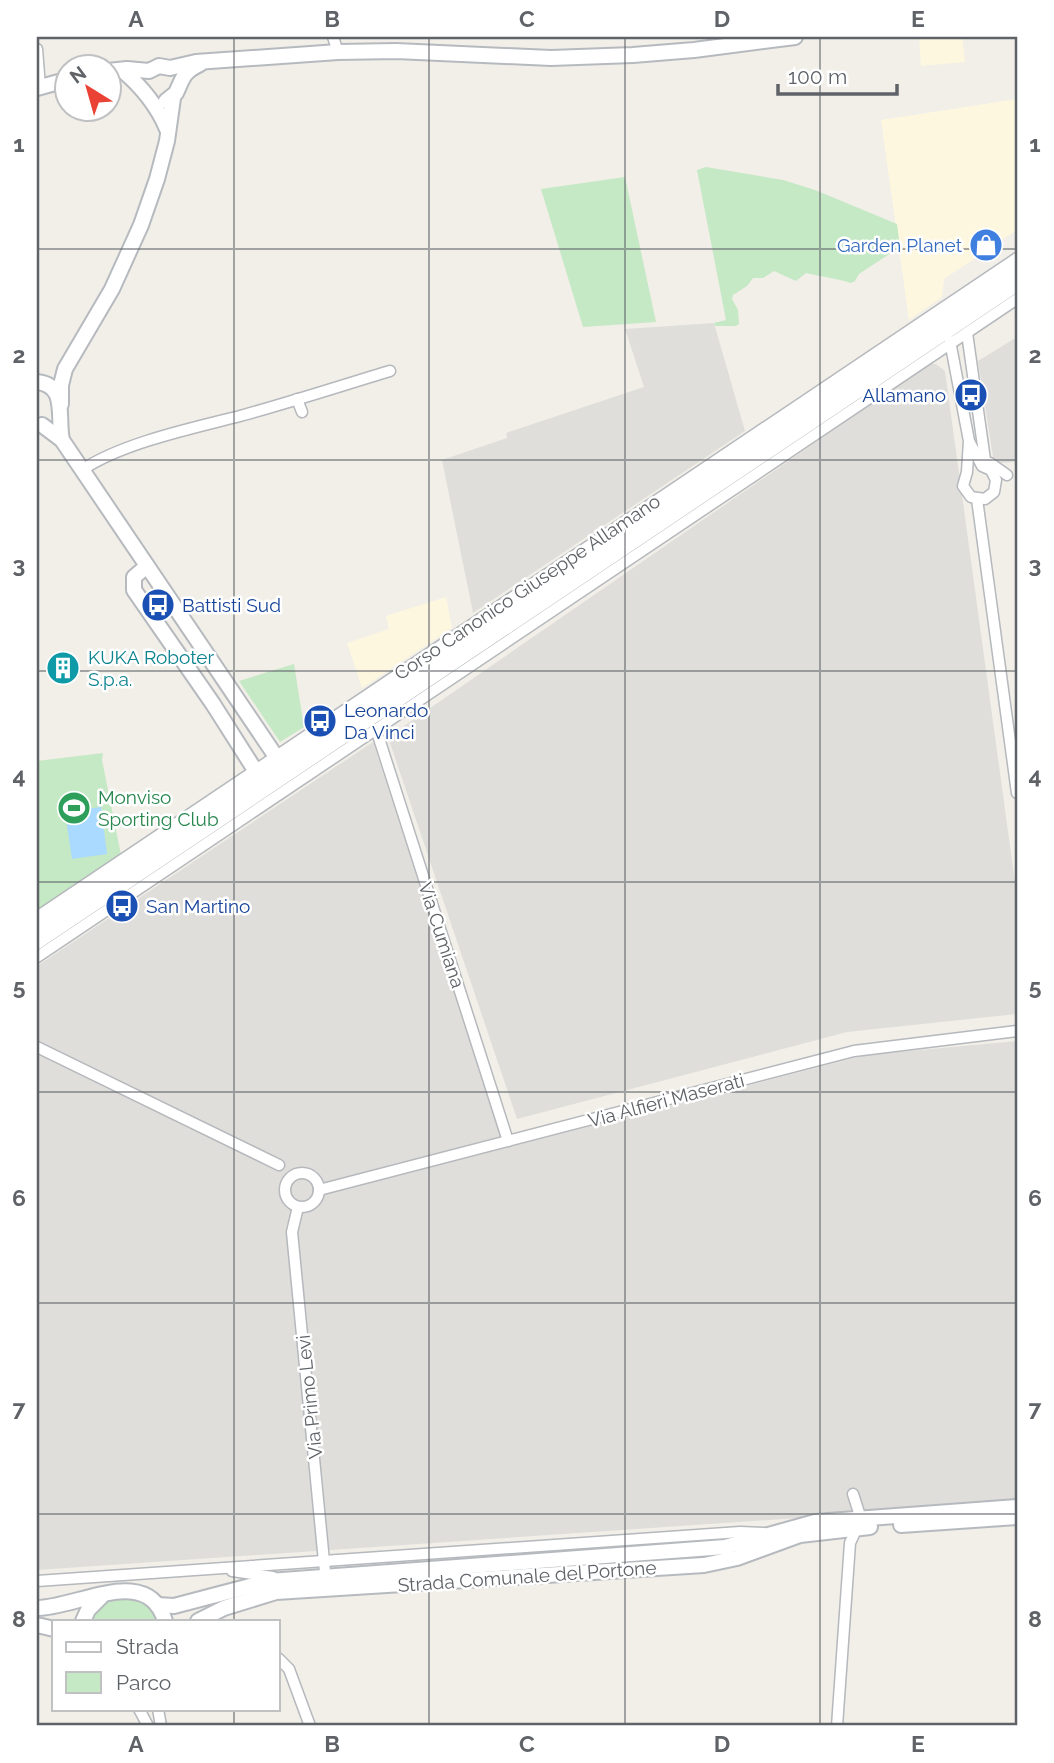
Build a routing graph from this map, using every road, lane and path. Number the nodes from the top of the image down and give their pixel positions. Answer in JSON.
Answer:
{"nodes":[{"id":1,"x":333,"y":37,"type":"edge"},
{"id":2,"x":795,"y":37,"type":"edge"},
{"id":3,"x":37,"y":49,"type":"edge"},
{"id":4,"x":338,"y":52,"type":"junction"},
{"id":5,"x":204,"y":61,"type":"junction"},
{"id":6,"x":170,"y":68,"type":"junction"},
{"id":7,"x":122,"y":70,"type":"edge"},
{"id":8,"x":149,"y":71,"type":"junction"},
{"id":9,"x":122,"y":76,"type":"edge"},
{"id":10,"x":179,"y":82,"type":"junction"},
{"id":11,"x":38,"y":87,"type":"edge"},
{"id":12,"x":148,"y":96,"type":"junction"},
{"id":13,"x":173,"y":98,"type":"junction"},
{"id":14,"x":168,"y":131,"type":"junction"},
{"id":15,"x":1017,"y":258,"type":"edge"},
{"id":16,"x":1017,"y":269,"type":"edge"},
{"id":17,"x":1017,"y":284,"type":"edge"},
{"id":18,"x":1017,"y":299,"type":"edge"},
{"id":19,"x":941,"y":329,"type":"junction"},
{"id":20,"x":967,"y":333,"type":"junction"},
{"id":21,"x":74,"y":353,"type":"junction"},
{"id":22,"x":957,"y":370,"type":"junction"},
{"id":23,"x":390,"y":371,"type":"dead end"},
{"id":24,"x":38,"y":382,"type":"edge"},
{"id":25,"x":975,"y":386,"type":"junction"},
{"id":26,"x":297,"y":399,"type":"junction"},
{"id":27,"x":60,"y":409,"type":"junction"},
{"id":28,"x":302,"y":412,"type":"dead end"},
{"id":29,"x":39,"y":425,"type":"edge"},
{"id":30,"x":62,"y":440,"type":"junction"},
{"id":31,"x":969,"y":441,"type":"junction"},
{"id":32,"x":984,"y":463,"type":"junction"},
{"id":33,"x":82,"y":470,"type":"junction"},
{"id":34,"x":967,"y":472,"type":"junction"},
{"id":35,"x":1012,"y":474,"type":"edge"},
{"id":36,"x":995,"y":476,"type":"junction"},
{"id":37,"x":977,"y":499,"type":"junction"},
{"id":38,"x":147,"y":566,"type":"junction"},
{"id":39,"x":238,"y":701,"type":"junction"},
{"id":40,"x":218,"y":715,"type":"junction"},
{"id":41,"x":376,"y":729,"type":"junction"},
{"id":42,"x":285,"y":769,"type":"junction"},
{"id":43,"x":258,"y":774,"type":"junction"},
{"id":44,"x":1017,"y":793,"type":"edge"},
{"id":45,"x":37,"y":918,"type":"edge"},
{"id":46,"x":37,"y":928,"type":"edge"},
{"id":47,"x":37,"y":942,"type":"edge"},
{"id":48,"x":37,"y":957,"type":"edge"},
{"id":49,"x":1017,"y":1031,"type":"edge"},
{"id":50,"x":37,"y":1047,"type":"edge"},
{"id":51,"x":508,"y":1141,"type":"junction"},
{"id":52,"x":279,"y":1165,"type":"junction"},
{"id":53,"x":299,"y":1174,"type":"junction"},
{"id":54,"x":288,"y":1181,"type":"junction"},
{"id":55,"x":319,"y":1190,"type":"junction"},
{"id":56,"x":298,"y":1206,"type":"junction"},
{"id":57,"x":853,"y":1494,"type":"dead end"},
{"id":58,"x":1017,"y":1507,"type":"edge"},
{"id":59,"x":1017,"y":1517,"type":"edge"},
{"id":60,"x":859,"y":1523,"type":"junction"},
{"id":61,"x":215,"y":1568,"type":"junction"},
{"id":62,"x":326,"y":1575,"type":"junction"},
{"id":63,"x":294,"y":1578,"type":"junction"},
{"id":64,"x":37,"y":1581,"type":"edge"},
{"id":65,"x":105,"y":1594,"type":"junction"},
{"id":66,"x":157,"y":1605,"type":"junction"},
{"id":67,"x":37,"y":1608,"type":"edge"},
{"id":68,"x":83,"y":1620,"type":"edge"},
{"id":69,"x":164,"y":1620,"type":"edge"},
{"id":70,"x":200,"y":1620,"type":"edge"},
{"id":71,"x":280,"y":1660,"type":"edge"},
{"id":72,"x":140,"y":1710,"type":"edge"},
{"id":73,"x":148,"y":1726,"type":"edge"},
{"id":74,"x":310,"y":1726,"type":"edge"},
{"id":75,"x":837,"y":1726,"type":"edge"}],
"edges":[{"from":1,"to":4,"type":"street"},
{"from":2,"to":4,"type":"street"},
{"from":3,"to":11,"type":"street"},
{"from":4,"to":5,"type":"street"},
{"from":5,"to":6,"type":"street"},
{"from":5,"to":10,"type":"street"},
{"from":6,"to":8,"type":"street"},
{"from":6,"to":10,"type":"street"},
{"from":7,"to":8,"type":"street"},
{"from":8,"to":12,"type":"street"},
{"from":9,"to":12,"type":"street"},
{"from":10,"to":13,"type":"street"},
{"from":12,"to":13,"type":"street"},
{"from":12,"to":14,"type":"street"},
{"from":13,"to":14,"type":"street"},
{"from":14,"to":21,"type":"street"},
{"from":15,"to":19,"type":"street","name":"Corso Canonico Giuseppe Allamano"},
{"from":16,"to":19,"type":"street","name":"Corso Canonico Giuseppe Allamano"},
{"from":17,"to":19,"type":"street","name":"Corso Canonico Giuseppe Allamano"},
{"from":18,"to":20,"type":"street","name":"Corso Canonico Giuseppe Allamano"},
{"from":19,"to":20,"type":"street","name":"Corso Canonico Giuseppe Allamano"},
{"from":19,"to":22,"type":"street"},
{"from":19,"to":41,"type":"street","name":"Corso Canonico Giuseppe Allamano"},
{"from":19,"to":42,"type":"street","name":"Corso Canonico Giuseppe Allamano"},
{"from":20,"to":25,"type":"street"},
{"from":21,"to":24,"type":"street"},
{"from":21,"to":27,"type":"street"},
{"from":22,"to":25,"type":"street"},
{"from":22,"to":31,"type":"street"},
{"from":23,"to":26,"type":"street"},
{"from":24,"to":27,"type":"street"},
{"from":25,"to":32,"type":"street"},
{"from":26,"to":28,"type":"street"},
{"from":26,"to":33,"type":"street"},
{"from":27,"to":29,"type":"street"},
{"from":27,"to":30,"type":"street"},
{"from":29,"to":30,"type":"street"},
{"from":30,"to":33,"type":"street"},
{"from":31,"to":32,"type":"street"},
{"from":31,"to":34,"type":"street"},
{"from":32,"to":34,"type":"street"},
{"from":32,"to":35,"type":"street"},
{"from":32,"to":36,"type":"street"},
{"from":33,"to":38,"type":"street"},
{"from":34,"to":37,"type":"street"},
{"from":35,"to":36,"type":"street"},
{"from":36,"to":37,"type":"street"},
{"from":37,"to":44,"type":"street"},
{"from":38,"to":39,"type":"street"},
{"from":38,"to":40,"type":"street"},
{"from":39,"to":40,"type":"street"},
{"from":39,"to":42,"type":"street"},
{"from":40,"to":43,"type":"street"},
{"from":41,"to":42,"type":"street","name":"Corso Canonico Giuseppe Allamano"},
{"from":41,"to":51,"type":"street","name":"Via Cumiana"},
{"from":42,"to":43,"type":"street","name":"Corso Canonico Giuseppe Allamano"},
{"from":42,"to":47,"type":"street","name":"Corso Canonico Giuseppe Allamano"},
{"from":42,"to":48,"type":"street","name":"Corso Canonico Giuseppe Allamano"},
{"from":43,"to":45,"type":"street","name":"Corso Canonico Giuseppe Allamano"},
{"from":43,"to":46,"type":"street","name":"Corso Canonico Giuseppe Allamano"},
{"from":49,"to":51,"type":"street","name":"Via Alfieri Maserati"},
{"from":50,"to":52,"type":"street"},
{"from":51,"to":55,"type":"street","name":"Via Alfieri Maserati"},
{"from":52,"to":53,"type":"street"},
{"from":52,"to":54,"type":"street"},
{"from":53,"to":54,"type":"street"},
{"from":53,"to":55,"type":"street"},
{"from":54,"to":56,"type":"street"},
{"from":55,"to":56,"type":"street"},
{"from":56,"to":62,"type":"street","name":"Via Primo Levi"},
{"from":57,"to":60,"type":"street"},
{"from":58,"to":60,"type":"street","name":"Strada Comunale del Portone"},
{"from":59,"to":60,"type":"street","name":"Strada Comunale del Portone"},
{"from":60,"to":62,"type":"street","name":"Strada Comunale del Portone"},
{"from":60,"to":62,"type":"street","name":"Strada Comunale del Portone"},
{"from":60,"to":75,"type":"street"},
{"from":61,"to":62,"type":"street","name":"Strada Comunale del Portone"},
{"from":61,"to":63,"type":"street","name":"Strada Comunale del Portone"},
{"from":61,"to":64,"type":"street","name":"Strada Comunale del Portone"},
{"from":62,"to":63,"type":"street","name":"Strada Comunale del Portone"},
{"from":62,"to":70,"type":"street","name":"Strada Comunale del Portone"},
{"from":63,"to":66,"type":"street","name":"Strada Comunale del Portone"},
{"from":65,"to":66,"type":"street"},
{"from":65,"to":67,"type":"street"},
{"from":65,"to":68,"type":"street"},
{"from":66,"to":69,"type":"street"},
{"from":71,"to":74,"type":"street"},
{"from":72,"to":73,"type":"street"}]}
